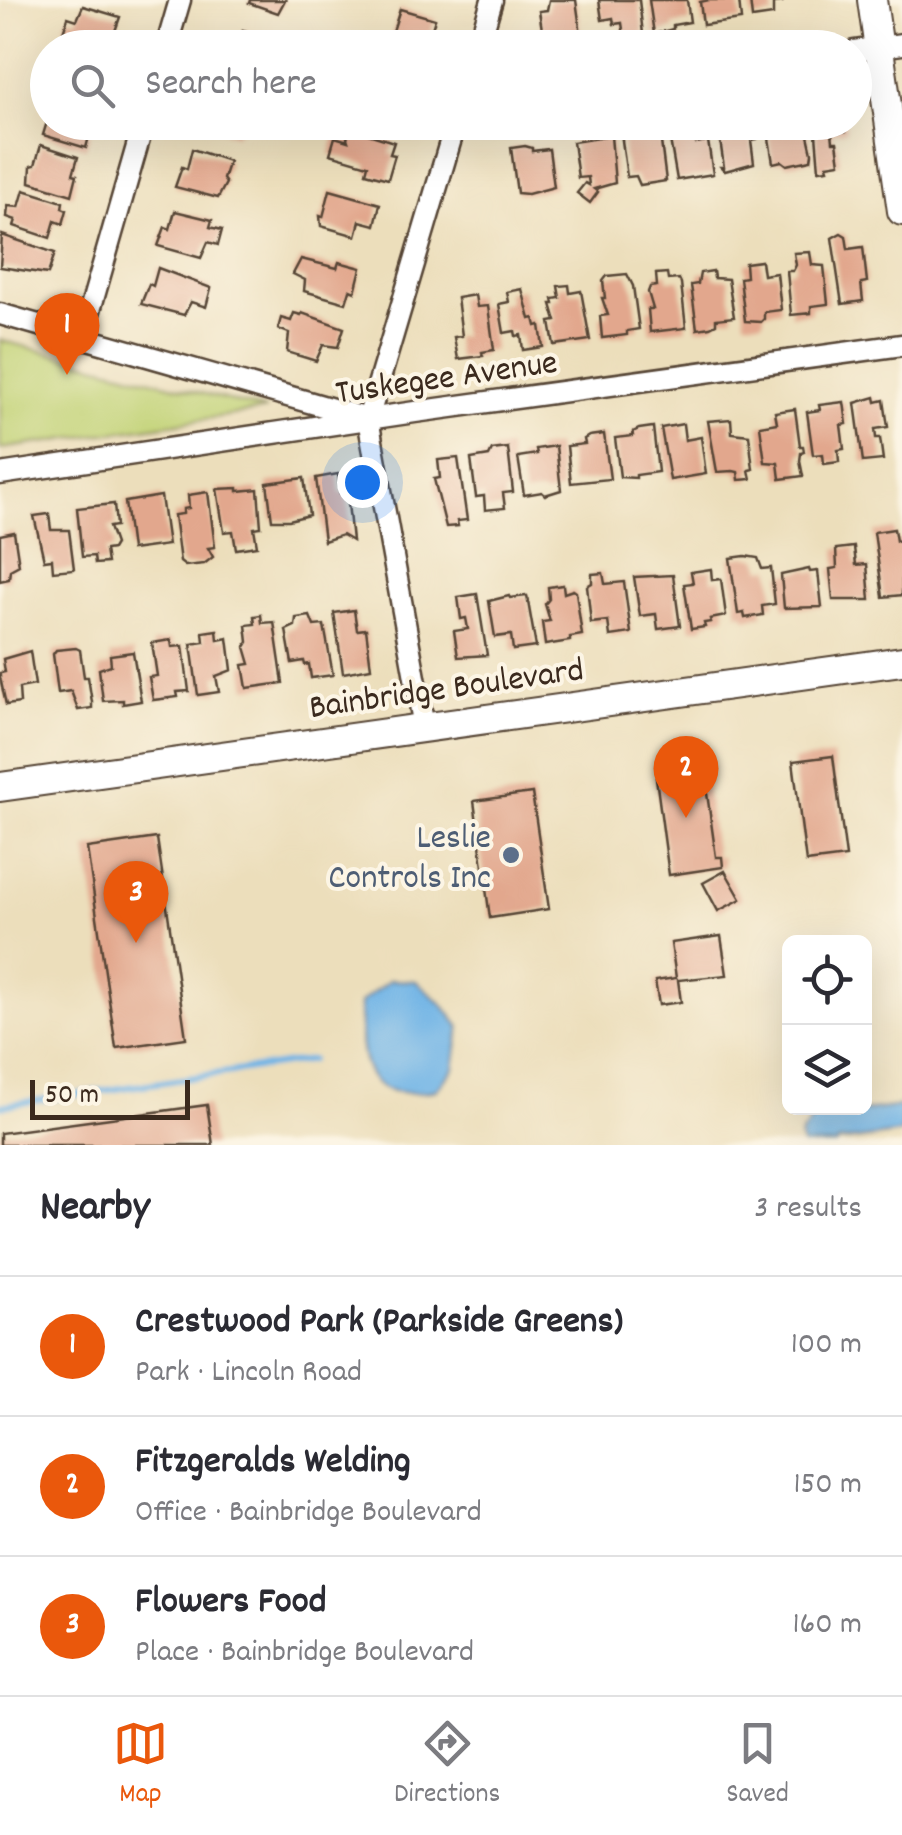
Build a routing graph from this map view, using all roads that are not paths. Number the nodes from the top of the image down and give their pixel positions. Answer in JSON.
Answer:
{"nodes":[{"id":1,"x":180,"y":0,"type":"edge"},
{"id":2,"x":492,"y":0,"type":"edge"},
{"id":3,"x":872,"y":0,"type":"edge"},
{"id":4,"x":171,"y":30,"type":"edge"},
{"id":5,"x":483,"y":30,"type":"edge"},
{"id":6,"x":879,"y":48,"type":"edge"},
{"id":7,"x":139,"y":140,"type":"edge"},
{"id":8,"x":451,"y":140,"type":"edge"},
{"id":9,"x":902,"y":212,"type":"edge"},
{"id":10,"x":0,"y":314,"type":"edge"},
{"id":11,"x":82,"y":338,"type":"junction"},
{"id":12,"x":902,"y":345,"type":"edge"},
{"id":13,"x":368,"y":419,"type":"junction"},
{"id":14,"x":0,"y":474,"type":"edge"},
{"id":15,"x":902,"y":661,"type":"edge"},
{"id":16,"x":424,"y":727,"type":"junction"},
{"id":17,"x":0,"y":787,"type":"edge"}],
"edges":[{"from":1,"to":4,"type":"street"},
{"from":2,"to":5,"type":"street"},
{"from":3,"to":6,"type":"main road"},
{"from":6,"to":9,"type":"main road"},
{"from":7,"to":11,"type":"street"},
{"from":8,"to":13,"type":"street"},
{"from":10,"to":11,"type":"street"},
{"from":11,"to":13,"type":"street"},
{"from":12,"to":13,"type":"street","name":"Tuskegee Avenue"},
{"from":13,"to":14,"type":"street","name":"Tuskegee Avenue"},
{"from":13,"to":16,"type":"street"},
{"from":15,"to":16,"type":"main road","name":"Bainbridge Boulevard"},
{"from":16,"to":17,"type":"main road","name":"Bainbridge Boulevard"}]}
